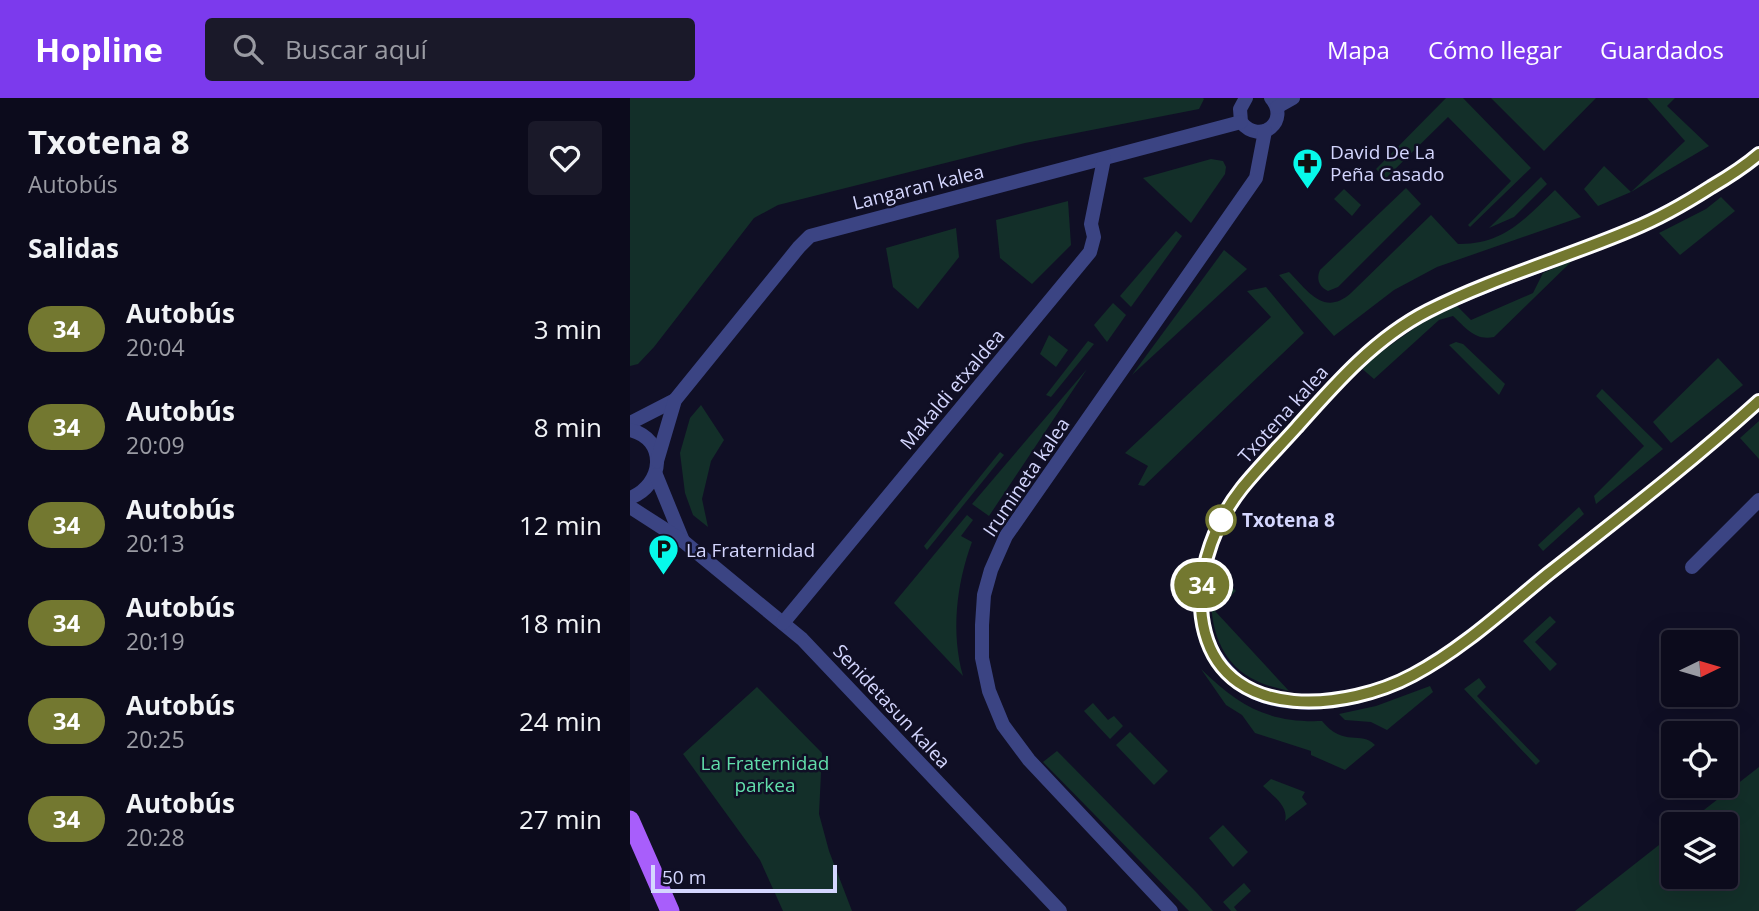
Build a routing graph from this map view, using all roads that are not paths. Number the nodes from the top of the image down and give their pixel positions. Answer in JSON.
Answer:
{"nodes":[{"id":1,"x":1293,"y":98,"type":"edge"},
{"id":2,"x":1242,"y":100,"type":"edge"},
{"id":3,"x":1274,"y":103,"type":"edge"},
{"id":4,"x":1241,"y":121,"type":"junction"},
{"id":5,"x":1265,"y":131,"type":"junction"},
{"id":6,"x":1759,"y":154,"type":"edge"},
{"id":7,"x":1104,"y":159,"type":"junction"},
{"id":8,"x":675,"y":400,"type":"junction"},
{"id":9,"x":1759,"y":401,"type":"edge"},
{"id":10,"x":630,"y":423,"type":"edge"},
{"id":11,"x":630,"y":430,"type":"edge"},
{"id":12,"x":657,"y":468,"type":"junction"},
{"id":13,"x":630,"y":498,"type":"edge"},
{"id":14,"x":1759,"y":500,"type":"edge"},
{"id":15,"x":630,"y":507,"type":"edge"},
{"id":16,"x":682,"y":541,"type":"junction"},
{"id":17,"x":1692,"y":568,"type":"dead end"},
{"id":18,"x":783,"y":623,"type":"junction"},
{"id":19,"x":630,"y":820,"type":"edge"},
{"id":20,"x":630,"y":840,"type":"edge"},
{"id":21,"x":669,"y":911,"type":"edge"},
{"id":22,"x":1060,"y":911,"type":"edge"},
{"id":23,"x":1171,"y":911,"type":"edge"}],
"edges":[{"from":1,"to":3,"type":"street"},
{"from":2,"to":4,"type":"street"},
{"from":3,"to":5,"type":"street","name":"Irumineta kalea"},
{"from":4,"to":5,"type":"street"},
{"from":4,"to":7,"type":"street","name":"Langaran kalea"},
{"from":5,"to":23,"type":"street","name":"Irumineta kalea"},
{"from":6,"to":9,"type":"street","name":"Txotena kalea"},
{"from":7,"to":8,"type":"street","name":"Langaran kalea"},
{"from":7,"to":18,"type":"street","name":"Makaldi etxaldea"},
{"from":8,"to":10,"type":"street","name":"Langaran kalea"},
{"from":8,"to":12,"type":"street","name":"Langaran kalea"},
{"from":11,"to":12,"type":"street","name":"Senidetasun kalea"},
{"from":12,"to":13,"type":"street"},
{"from":12,"to":16,"type":"street","name":"Senidetasun kalea"},
{"from":14,"to":17,"type":"street"},
{"from":15,"to":16,"type":"street","name":"Senidetasun kalea"},
{"from":16,"to":18,"type":"street","name":"Senidetasun kalea"},
{"from":18,"to":22,"type":"street","name":"Senidetasun kalea"},
{"from":19,"to":21,"type":"main road"},
{"from":20,"to":21,"type":"main road"}]}
